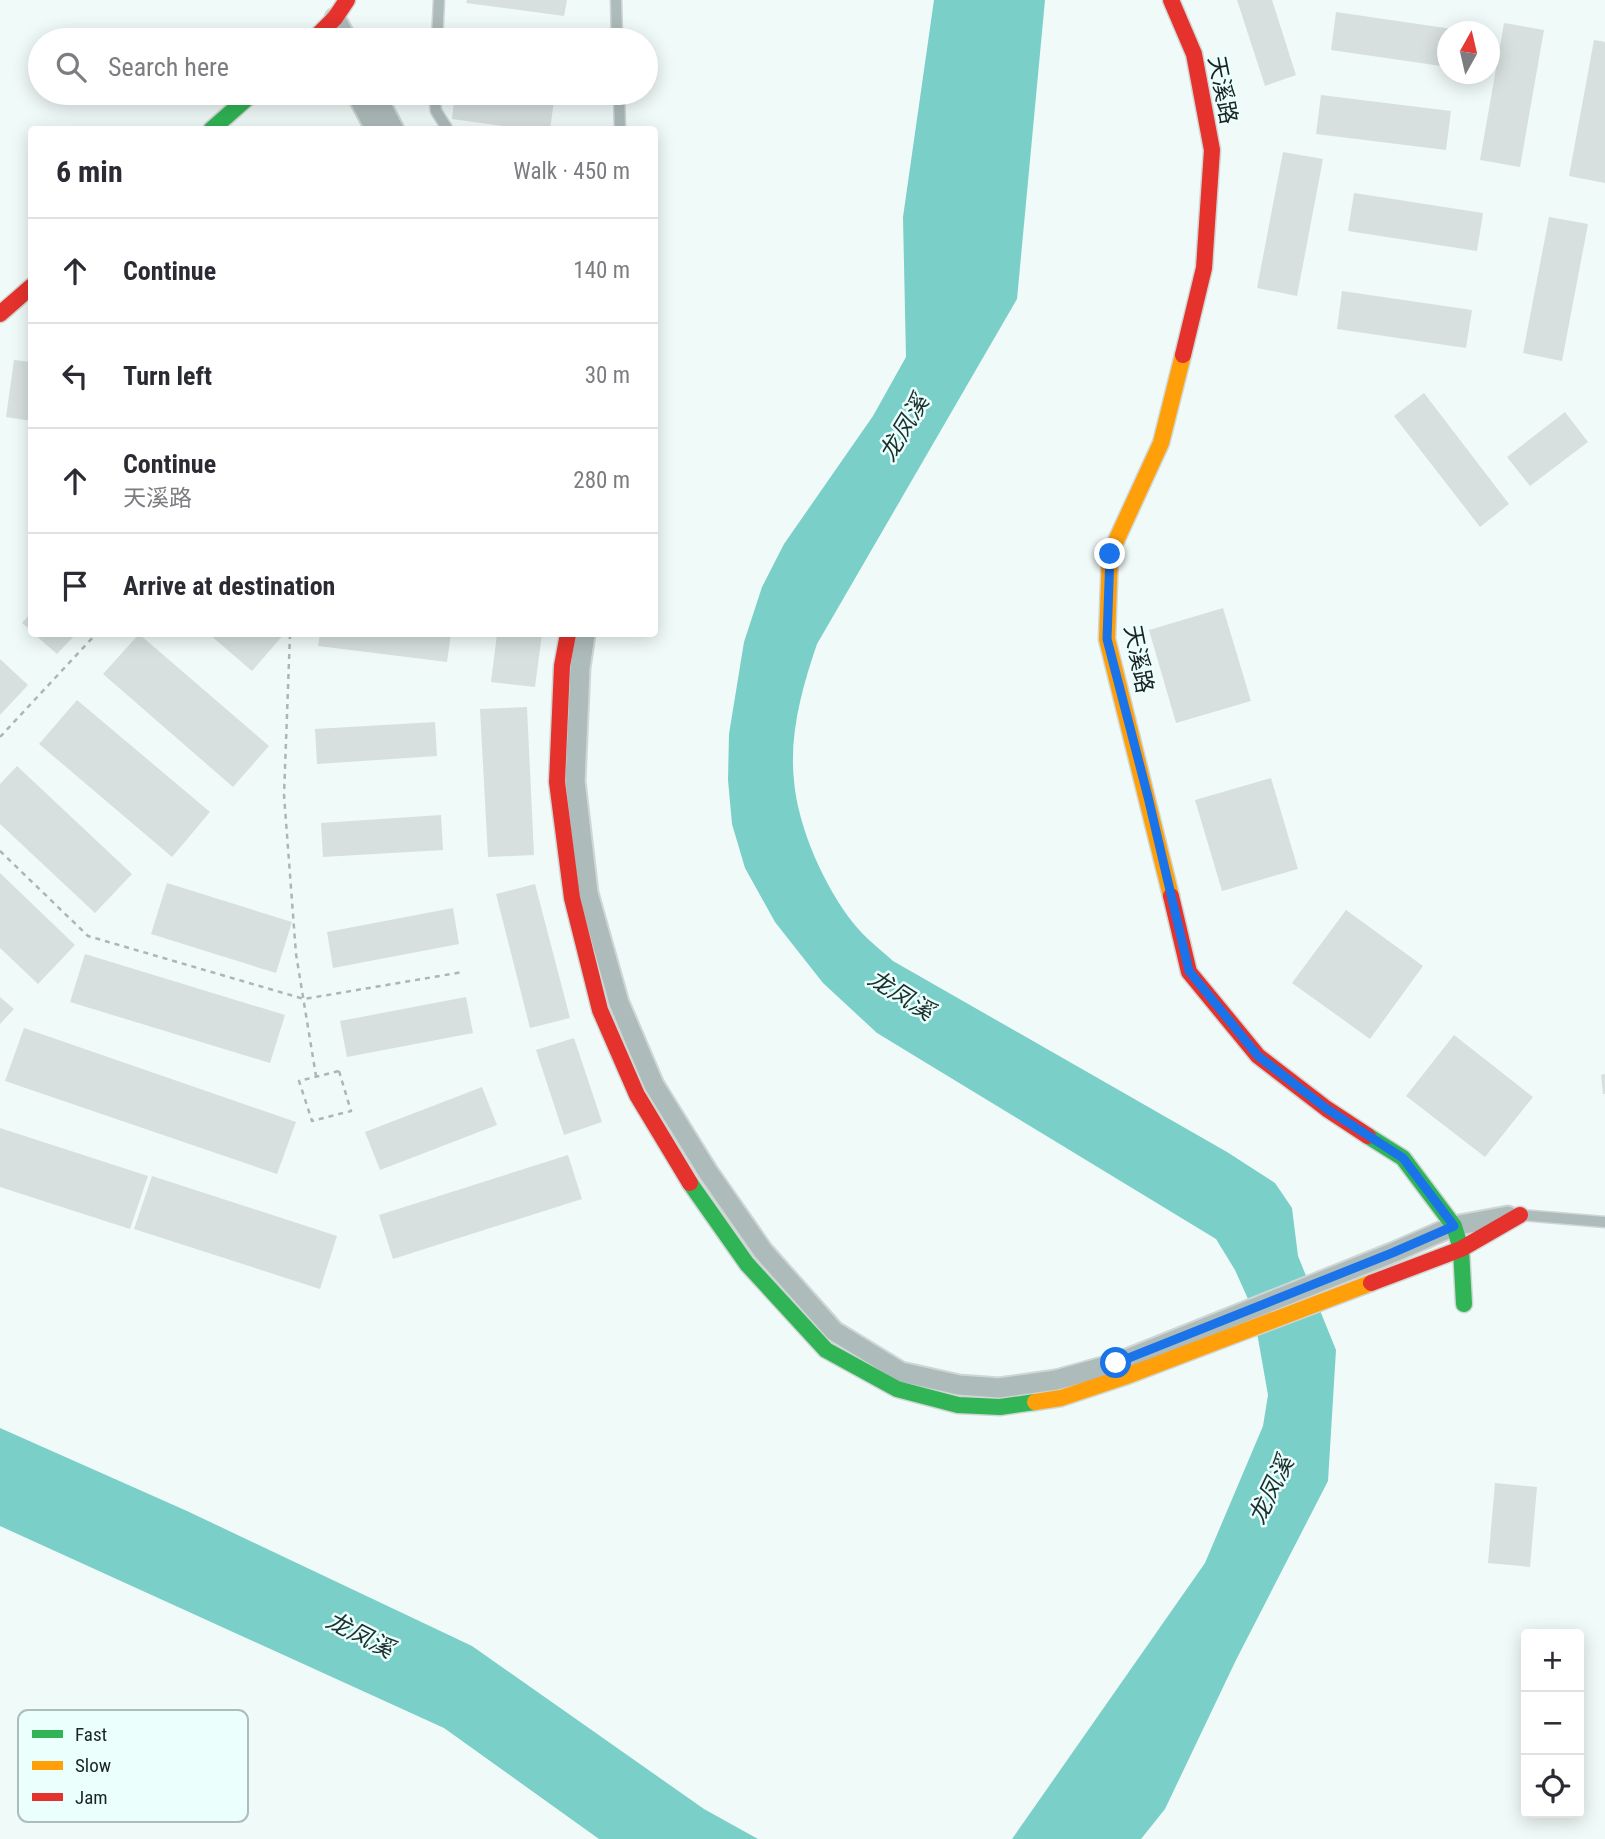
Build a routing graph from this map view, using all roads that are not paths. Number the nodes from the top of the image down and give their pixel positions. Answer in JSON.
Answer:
{"nodes":[{"id":1,"x":347,"y":0,"type":"edge"},
{"id":2,"x":439,"y":0,"type":"edge"},
{"id":3,"x":616,"y":0,"type":"edge"},
{"id":4,"x":1171,"y":0,"type":"edge"},
{"id":5,"x":328,"y":28,"type":"edge"},
{"id":6,"x":438,"y":28,"type":"edge"},
{"id":7,"x":617,"y":28,"type":"edge"},
{"id":8,"x":239,"y":105,"type":"edge"},
{"id":9,"x":362,"y":105,"type":"edge"},
{"id":10,"x":381,"y":105,"type":"edge"},
{"id":11,"x":435,"y":105,"type":"edge"},
{"id":12,"x":620,"y":105,"type":"edge"},
{"id":13,"x":216,"y":126,"type":"edge"},
{"id":14,"x":374,"y":126,"type":"edge"},
{"id":15,"x":392,"y":126,"type":"edge"},
{"id":16,"x":445,"y":126,"type":"edge"},
{"id":17,"x":620,"y":126,"type":"edge"},
{"id":18,"x":28,"y":290,"type":"edge"},
{"id":19,"x":0,"y":314,"type":"edge"},
{"id":20,"x":567,"y":637,"type":"edge"},
{"id":21,"x":585,"y":637,"type":"edge"},
{"id":22,"x":1520,"y":1214,"type":"junction"},
{"id":23,"x":1605,"y":1222,"type":"edge"},
{"id":24,"x":1454,"y":1226,"type":"junction"},
{"id":25,"x":1461,"y":1249,"type":"junction"},
{"id":26,"x":1464,"y":1304,"type":"dead end"},
{"id":27,"x":999,"y":1397,"type":"junction"}],
"edges":[{"from":1,"to":5,"type":"street"},
{"from":2,"to":6,"type":"lane"},
{"from":3,"to":7,"type":"lane"},
{"from":4,"to":24,"type":"street","name":"天溪路"},
{"from":8,"to":13,"type":"street"},
{"from":9,"to":14,"type":"street"},
{"from":10,"to":15,"type":"street"},
{"from":11,"to":16,"type":"lane"},
{"from":12,"to":17,"type":"lane"},
{"from":18,"to":19,"type":"street"},
{"from":20,"to":27,"type":"street"},
{"from":21,"to":27,"type":"street"},
{"from":22,"to":23,"type":"lane"},
{"from":22,"to":24,"type":"street"},
{"from":22,"to":25,"type":"street"},
{"from":24,"to":25,"type":"street"},
{"from":24,"to":27,"type":"street"},
{"from":25,"to":26,"type":"street"},
{"from":25,"to":27,"type":"street"}]}
